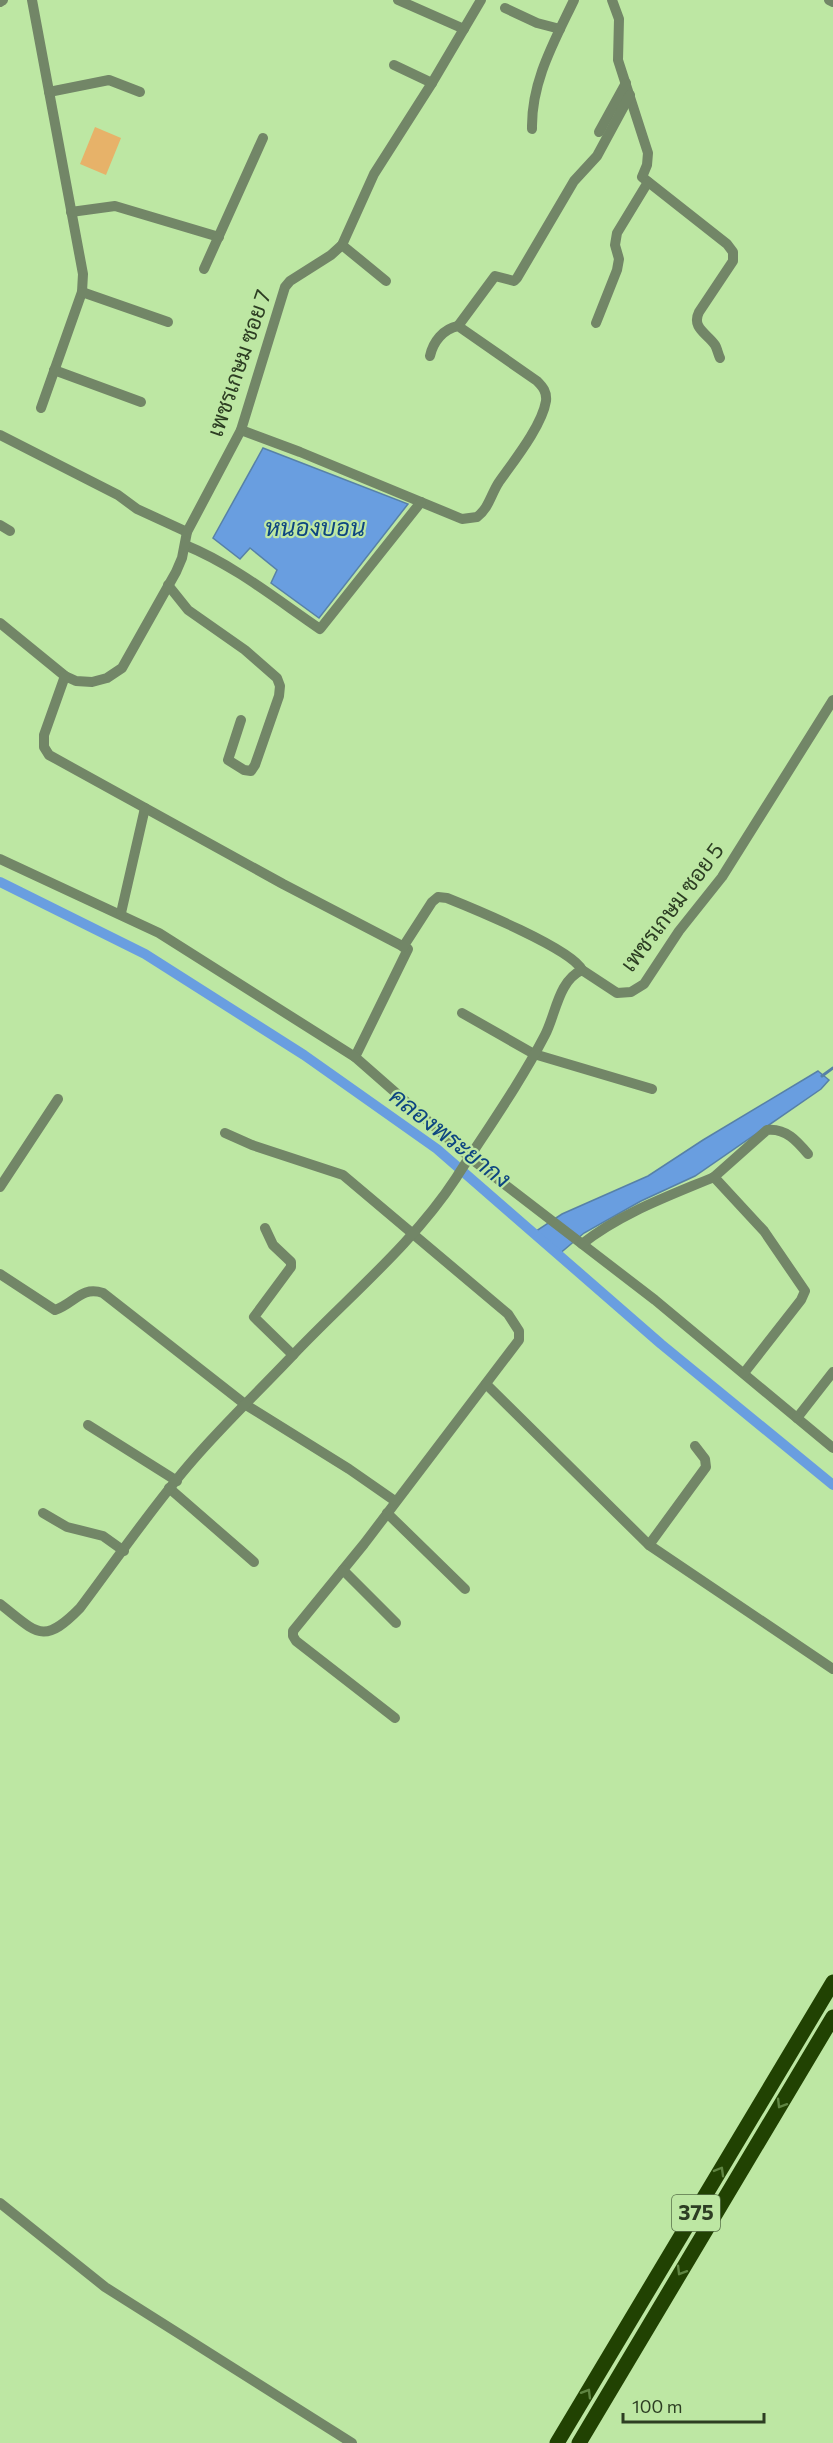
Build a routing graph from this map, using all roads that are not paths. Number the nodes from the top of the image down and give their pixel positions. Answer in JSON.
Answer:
{"nodes":[{"id":1,"x":32,"y":0,"type":"edge"},
{"id":2,"x":398,"y":0,"type":"edge"},
{"id":3,"x":481,"y":0,"type":"edge"},
{"id":4,"x":574,"y":0,"type":"edge"},
{"id":5,"x":612,"y":0,"type":"edge"},
{"id":6,"x":505,"y":8,"type":"dead end"},
{"id":7,"x":464,"y":29,"type":"junction"},
{"id":8,"x":560,"y":29,"type":"junction"},
{"id":9,"x":394,"y":65,"type":"dead end"},
{"id":10,"x":432,"y":83,"type":"junction"},
{"id":11,"x":626,"y":83,"type":"junction"},
{"id":12,"x":49,"y":92,"type":"junction"},
{"id":13,"x":140,"y":92,"type":"dead end"},
{"id":14,"x":630,"y":95,"type":"junction"},
{"id":15,"x":532,"y":129,"type":"dead end"},
{"id":16,"x":599,"y":132,"type":"dead end"},
{"id":17,"x":263,"y":138,"type":"dead end"},
{"id":18,"x":645,"y":179,"type":"junction"},
{"id":19,"x":71,"y":212,"type":"junction"},
{"id":20,"x":219,"y":237,"type":"junction"},
{"id":21,"x":342,"y":245,"type":"junction"},
{"id":22,"x":204,"y":269,"type":"dead end"},
{"id":23,"x":386,"y":281,"type":"dead end"},
{"id":24,"x":82,"y":292,"type":"junction"},
{"id":25,"x":168,"y":322,"type":"dead end"},
{"id":26,"x":596,"y":323,"type":"dead end"},
{"id":27,"x":458,"y":326,"type":"junction"},
{"id":28,"x":430,"y":356,"type":"dead end"},
{"id":29,"x":720,"y":358,"type":"dead end"},
{"id":30,"x":54,"y":370,"type":"junction"},
{"id":31,"x":141,"y":402,"type":"dead end"},
{"id":32,"x":41,"y":408,"type":"dead end"},
{"id":33,"x":241,"y":430,"type":"junction"},
{"id":34,"x":0,"y":435,"type":"edge"},
{"id":35,"x":421,"y":502,"type":"junction"},
{"id":36,"x":187,"y":532,"type":"junction"},
{"id":37,"x":185,"y":545,"type":"junction"},
{"id":38,"x":168,"y":585,"type":"junction"},
{"id":39,"x":0,"y":623,"type":"edge"},
{"id":40,"x":65,"y":676,"type":"junction"},
{"id":41,"x":833,"y":700,"type":"edge"},
{"id":42,"x":241,"y":720,"type":"dead end"},
{"id":43,"x":145,"y":808,"type":"junction"},
{"id":44,"x":0,"y":859,"type":"edge"},
{"id":45,"x":121,"y":913,"type":"junction"},
{"id":46,"x":403,"y":946,"type":"junction"},
{"id":47,"x":582,"y":970,"type":"junction"},
{"id":48,"x":462,"y":1013,"type":"dead end"},
{"id":49,"x":534,"y":1054,"type":"junction"},
{"id":50,"x":355,"y":1057,"type":"junction"},
{"id":51,"x":652,"y":1089,"type":"dead end"},
{"id":52,"x":58,"y":1099,"type":"dead end"},
{"id":53,"x":225,"y":1133,"type":"dead end"},
{"id":54,"x":808,"y":1154,"type":"dead end"},
{"id":55,"x":468,"y":1159,"type":"junction"},
{"id":56,"x":714,"y":1177,"type":"junction"},
{"id":57,"x":0,"y":1187,"type":"edge"},
{"id":58,"x":265,"y":1228,"type":"dead end"},
{"id":59,"x":412,"y":1232,"type":"junction"},
{"id":60,"x":581,"y":1244,"type":"junction"},
{"id":61,"x":0,"y":1274,"type":"edge"},
{"id":62,"x":293,"y":1355,"type":"junction"},
{"id":63,"x":833,"y":1372,"type":"edge"},
{"id":64,"x":744,"y":1373,"type":"junction"},
{"id":65,"x":486,"y":1384,"type":"junction"},
{"id":66,"x":246,"y":1405,"type":"junction"},
{"id":67,"x":797,"y":1418,"type":"junction"},
{"id":68,"x":88,"y":1425,"type":"dead end"},
{"id":69,"x":695,"y":1446,"type":"dead end"},
{"id":70,"x":833,"y":1448,"type":"edge"},
{"id":71,"x":173,"y":1485,"type":"junction"},
{"id":72,"x":395,"y":1501,"type":"junction"},
{"id":73,"x":43,"y":1513,"type":"dead end"},
{"id":74,"x":387,"y":1513,"type":"junction"},
{"id":75,"x":649,"y":1545,"type":"junction"},
{"id":76,"x":124,"y":1551,"type":"junction"},
{"id":77,"x":254,"y":1562,"type":"dead end"},
{"id":78,"x":343,"y":1570,"type":"junction"},
{"id":79,"x":465,"y":1589,"type":"dead end"},
{"id":80,"x":0,"y":1604,"type":"edge"},
{"id":81,"x":396,"y":1623,"type":"dead end"},
{"id":82,"x":833,"y":1669,"type":"edge"},
{"id":83,"x":395,"y":1718,"type":"dead end"},
{"id":84,"x":833,"y":1982,"type":"edge"},
{"id":85,"x":833,"y":2018,"type":"edge"},
{"id":86,"x":780,"y":2072,"type":"junction"},
{"id":87,"x":795,"y":2080,"type":"junction"},
{"id":88,"x":0,"y":2203,"type":"edge"},
{"id":89,"x":352,"y":2443,"type":"edge"},
{"id":90,"x":557,"y":2443,"type":"edge"},
{"id":91,"x":579,"y":2443,"type":"edge"}],
"edges":[{"from":1,"to":12,"type":"street"},
{"from":2,"to":7,"type":"street"},
{"from":3,"to":7,"type":"street","name":"เพชรเกษม ซอย 7"},
{"from":4,"to":8,"type":"street"},
{"from":5,"to":11,"type":"street"},
{"from":6,"to":8,"type":"street"},
{"from":7,"to":10,"type":"street","name":"เพชรเกษม ซอย 7"},
{"from":8,"to":15,"type":"street"},
{"from":9,"to":10,"type":"street"},
{"from":10,"to":21,"type":"street","name":"เพชรเกษม ซอย 7"},
{"from":11,"to":14,"type":"street"},
{"from":11,"to":16,"type":"street"},
{"from":12,"to":13,"type":"street"},
{"from":12,"to":19,"type":"street"},
{"from":14,"to":18,"type":"street"},
{"from":14,"to":27,"type":"street"},
{"from":17,"to":20,"type":"street"},
{"from":18,"to":26,"type":"street"},
{"from":18,"to":29,"type":"street"},
{"from":19,"to":20,"type":"street"},
{"from":19,"to":24,"type":"street"},
{"from":20,"to":22,"type":"street"},
{"from":21,"to":23,"type":"street"},
{"from":21,"to":33,"type":"street","name":"เพชรเกษม ซอย 7"},
{"from":24,"to":25,"type":"street"},
{"from":24,"to":30,"type":"street"},
{"from":27,"to":28,"type":"street"},
{"from":27,"to":35,"type":"street"},
{"from":30,"to":31,"type":"street"},
{"from":30,"to":32,"type":"street"},
{"from":33,"to":35,"type":"street"},
{"from":33,"to":36,"type":"street","name":"เพชรเกษม ซอย 7"},
{"from":34,"to":36,"type":"street"},
{"from":35,"to":37,"type":"street"},
{"from":36,"to":37,"type":"street","name":"เพชรเกษม ซอย 7"},
{"from":37,"to":38,"type":"street","name":"เพชรเกษม ซอย 7"},
{"from":38,"to":40,"type":"street","name":"เพชรเกษม ซอย 7"},
{"from":38,"to":42,"type":"street"},
{"from":39,"to":40,"type":"street","name":"เพชรเกษม ซอย 7"},
{"from":40,"to":43,"type":"street"},
{"from":41,"to":47,"type":"street","name":"เพชรเกษม ซอย 5"},
{"from":43,"to":45,"type":"street"},
{"from":43,"to":46,"type":"street"},
{"from":44,"to":45,"type":"street"},
{"from":45,"to":50,"type":"street"},
{"from":46,"to":47,"type":"street"},
{"from":46,"to":50,"type":"street"},
{"from":47,"to":49,"type":"street"},
{"from":48,"to":49,"type":"street"},
{"from":49,"to":51,"type":"street"},
{"from":49,"to":55,"type":"street"},
{"from":50,"to":55,"type":"street"},
{"from":52,"to":57,"type":"street"},
{"from":53,"to":59,"type":"street"},
{"from":54,"to":56,"type":"street"},
{"from":55,"to":59,"type":"street"},
{"from":55,"to":60,"type":"street"},
{"from":56,"to":60,"type":"street"},
{"from":56,"to":64,"type":"street"},
{"from":58,"to":62,"type":"street"},
{"from":59,"to":62,"type":"street"},
{"from":59,"to":65,"type":"street"},
{"from":60,"to":64,"type":"street"},
{"from":61,"to":66,"type":"street"},
{"from":62,"to":66,"type":"street"},
{"from":63,"to":67,"type":"street"},
{"from":64,"to":67,"type":"street"},
{"from":65,"to":72,"type":"street"},
{"from":65,"to":75,"type":"street"},
{"from":66,"to":71,"type":"street"},
{"from":66,"to":72,"type":"street"},
{"from":67,"to":70,"type":"street"},
{"from":68,"to":71,"type":"street"},
{"from":69,"to":75,"type":"street"},
{"from":71,"to":76,"type":"street"},
{"from":71,"to":77,"type":"street"},
{"from":72,"to":74,"type":"street"},
{"from":73,"to":76,"type":"street"},
{"from":74,"to":78,"type":"street"},
{"from":74,"to":79,"type":"street"},
{"from":75,"to":82,"type":"street"},
{"from":76,"to":80,"type":"street"},
{"from":78,"to":81,"type":"street"},
{"from":78,"to":83,"type":"street"},
{"from":84,"to":86,"type":"main road","number":"375"},
{"from":85,"to":87,"type":"main road","number":"375"},
{"from":86,"to":87,"type":"main road"},
{"from":90,"to":86,"type":"main road","number":"375","one_way":true},
{"from":87,"to":91,"type":"main road","number":"375","one_way":true},
{"from":88,"to":89,"type":"street"}]}
